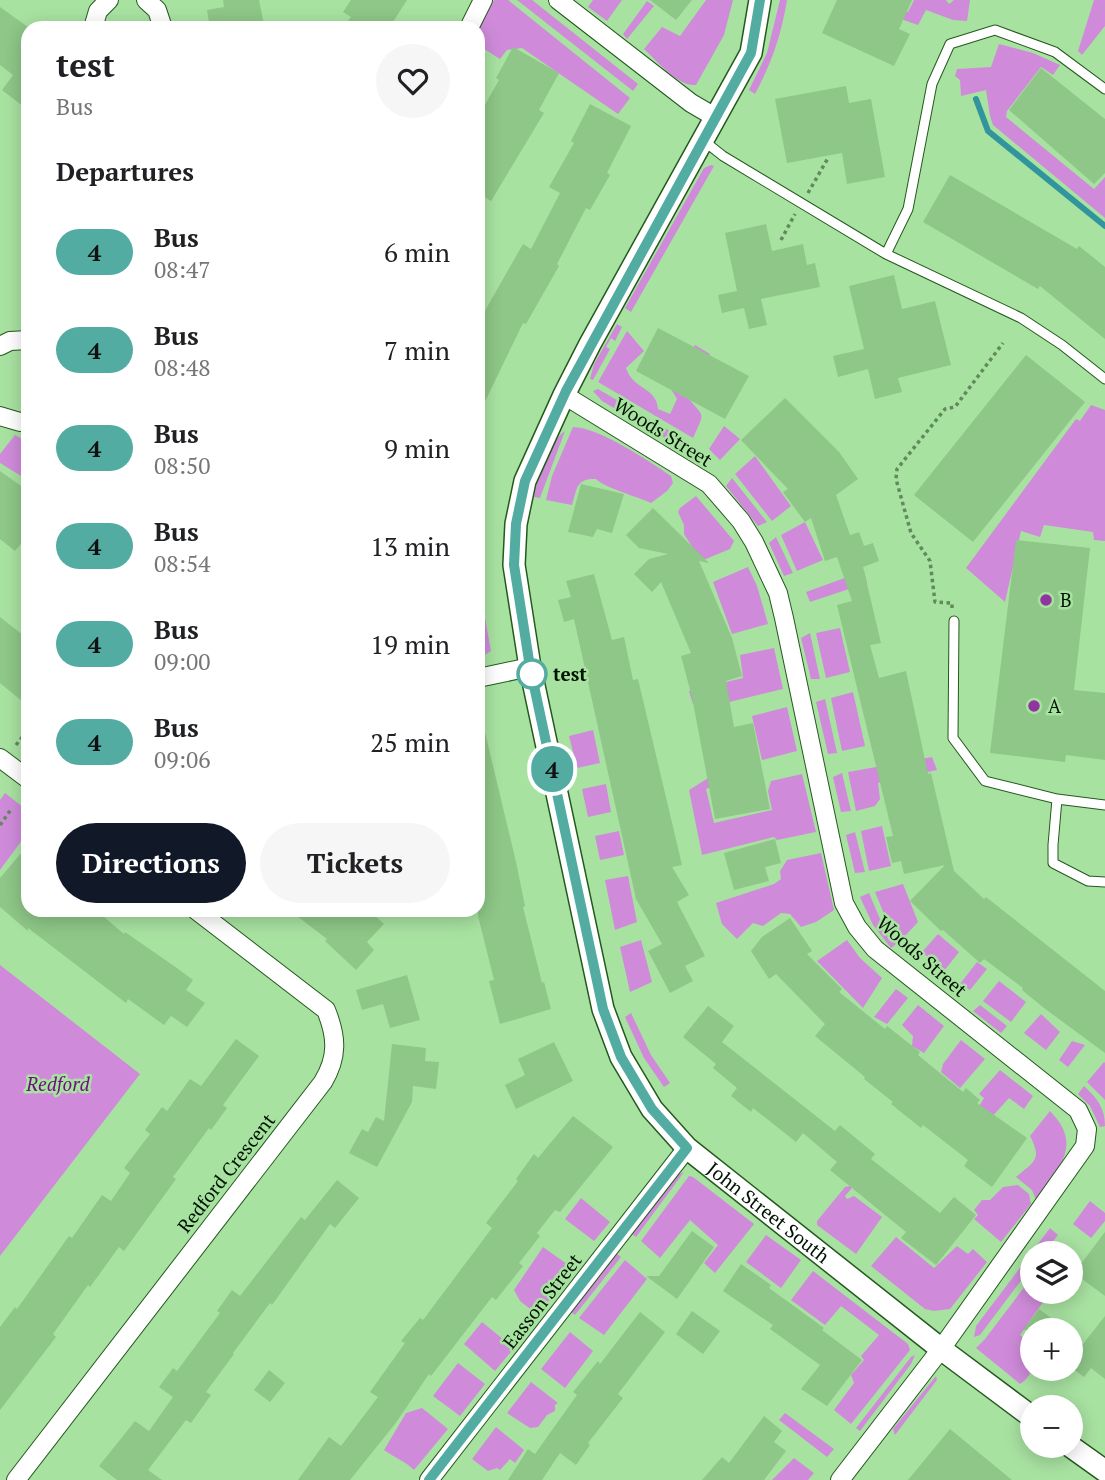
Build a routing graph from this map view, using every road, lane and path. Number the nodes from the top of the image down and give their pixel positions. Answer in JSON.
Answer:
{"nodes":[{"id":1,"x":146,"y":0,"type":"edge"},
{"id":2,"x":483,"y":0,"type":"edge"},
{"id":3,"x":558,"y":0,"type":"edge"},
{"id":4,"x":760,"y":0,"type":"edge"},
{"id":5,"x":161,"y":21,"type":"edge"},
{"id":6,"x":472,"y":21,"type":"edge"},
{"id":7,"x":1105,"y":89,"type":"edge"},
{"id":8,"x":715,"y":117,"type":"junction"},
{"id":9,"x":702,"y":140,"type":"junction"},
{"id":10,"x":886,"y":254,"type":"junction"},
{"id":11,"x":21,"y":340,"type":"edge"},
{"id":12,"x":1003,"y":343,"type":"dead end"},
{"id":13,"x":0,"y":346,"type":"edge"},
{"id":14,"x":1105,"y":379,"type":"edge"},
{"id":15,"x":564,"y":395,"type":"junction"},
{"id":16,"x":0,"y":416,"type":"edge"},
{"id":17,"x":21,"y":422,"type":"edge"},
{"id":18,"x":954,"y":621,"type":"joint"},
{"id":19,"x":530,"y":667,"type":"junction"},
{"id":20,"x":485,"y":677,"type":"edge"},
{"id":21,"x":0,"y":758,"type":"edge"},
{"id":22,"x":21,"y":774,"type":"edge"},
{"id":23,"x":1057,"y":799,"type":"junction"},
{"id":24,"x":1105,"y":805,"type":"edge"},
{"id":25,"x":12,"y":808,"type":"dead end"},
{"id":26,"x":0,"y":825,"type":"edge"},
{"id":27,"x":1105,"y":882,"type":"edge"},
{"id":28,"x":205,"y":917,"type":"edge"},
{"id":29,"x":687,"y":1148,"type":"junction"},
{"id":30,"x":941,"y":1349,"type":"junction"},
{"id":31,"x":1020,"y":1409,"type":"edge"},
{"id":32,"x":1083,"y":1455,"type":"edge"},
{"id":33,"x":1105,"y":1471,"type":"edge"},
{"id":34,"x":16,"y":1480,"type":"edge"},
{"id":35,"x":429,"y":1480,"type":"edge"},
{"id":36,"x":840,"y":1480,"type":"edge"}],
"edges":[{"from":1,"to":5,"type":"street"},
{"from":2,"to":6,"type":"street"},
{"from":3,"to":8,"type":"street"},
{"from":4,"to":8,"type":"street","name":"John Street South"},
{"from":7,"to":10,"type":"lane"},
{"from":8,"to":9,"type":"street","name":"John Street South"},
{"from":9,"to":10,"type":"lane"},
{"from":9,"to":15,"type":"street","name":"John Street South"},
{"from":10,"to":14,"type":"lane"},
{"from":11,"to":13,"type":"street"},
{"from":12,"to":18,"type":"path"},
{"from":15,"to":19,"type":"street","name":"John Street South"},
{"from":15,"to":30,"type":"street","name":"Woods Street"},
{"from":16,"to":17,"type":"street"},
{"from":18,"to":23,"type":"lane"},
{"from":19,"to":20,"type":"street"},
{"from":19,"to":29,"type":"street","name":"John Street South"},
{"from":21,"to":22,"type":"street"},
{"from":23,"to":24,"type":"lane"},
{"from":23,"to":27,"type":"lane"},
{"from":25,"to":26,"type":"path"},
{"from":28,"to":34,"type":"street","name":"Redford Crescent"},
{"from":29,"to":30,"type":"street","name":"John Street South"},
{"from":29,"to":35,"type":"street","name":"Easson Street"},
{"from":30,"to":31,"type":"street","name":"John Street South"},
{"from":30,"to":36,"type":"street","name":"Woods Street"},
{"from":32,"to":33,"type":"street"}]}
